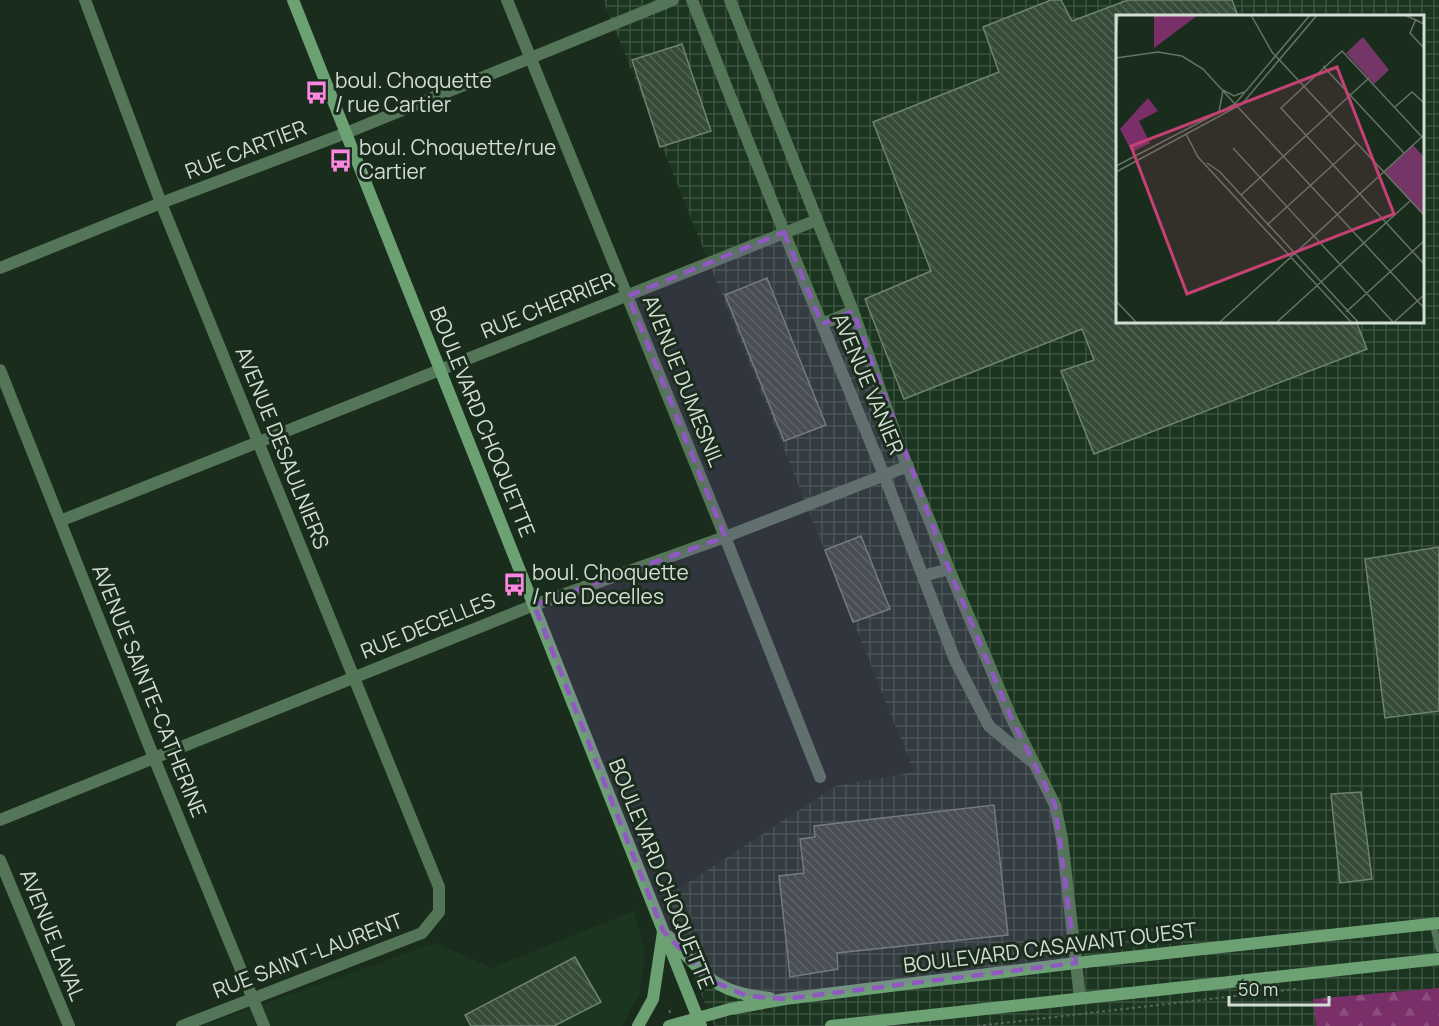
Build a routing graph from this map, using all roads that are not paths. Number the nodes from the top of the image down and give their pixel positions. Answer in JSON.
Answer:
{"nodes":[{"id":1,"x":85,"y":0,"type":"edge"},
{"id":2,"x":292,"y":0,"type":"edge"},
{"id":3,"x":507,"y":0,"type":"edge"},
{"id":4,"x":673,"y":0,"type":"edge"},
{"id":5,"x":692,"y":0,"type":"edge"},
{"id":6,"x":730,"y":0,"type":"edge"},
{"id":7,"x":531,"y":57,"type":"junction"},
{"id":8,"x":346,"y":133,"type":"junction"},
{"id":9,"x":161,"y":203,"type":"junction"},
{"id":10,"x":817,"y":220,"type":"junction"},
{"id":11,"x":784,"y":232,"type":"junction"},
{"id":12,"x":0,"y":268,"type":"edge"},
{"id":13,"x":628,"y":296,"type":"junction"},
{"id":14,"x":853,"y":311,"type":"junction"},
{"id":15,"x":822,"y":324,"type":"junction"},
{"id":16,"x":0,"y":370,"type":"edge"},
{"id":17,"x":441,"y":370,"type":"junction"},
{"id":18,"x":259,"y":442,"type":"junction"},
{"id":19,"x":908,"y":466,"type":"junction"},
{"id":20,"x":885,"y":475,"type":"junction"},
{"id":21,"x":60,"y":521,"type":"junction"},
{"id":22,"x":725,"y":537,"type":"junction"},
{"id":23,"x":950,"y":569,"type":"junction"},
{"id":24,"x":923,"y":576,"type":"junction"},
{"id":25,"x":534,"y":605,"type":"junction"},
{"id":26,"x":354,"y":677,"type":"junction"},
{"id":27,"x":153,"y":758,"type":"junction"},
{"id":28,"x":1034,"y":763,"type":"junction"},
{"id":29,"x":820,"y":777,"type":"dead end"},
{"id":30,"x":0,"y":820,"type":"edge"},
{"id":31,"x":0,"y":860,"type":"edge"},
{"id":32,"x":439,"y":912,"type":"joint"},
{"id":33,"x":1436,"y":923,"type":"edge"},
{"id":34,"x":663,"y":931,"type":"junction"},
{"id":35,"x":1439,"y":949,"type":"edge"},
{"id":36,"x":1439,"y":959,"type":"edge"},
{"id":37,"x":1076,"y":963,"type":"junction"},
{"id":38,"x":254,"y":998,"type":"junction"},
{"id":39,"x":1080,"y":998,"type":"junction"},
{"id":40,"x":785,"y":999,"type":"junction"},
{"id":41,"x":700,"y":1022,"type":"edge"},
{"id":42,"x":69,"y":1026,"type":"edge"},
{"id":43,"x":182,"y":1026,"type":"edge"},
{"id":44,"x":264,"y":1026,"type":"edge"},
{"id":45,"x":638,"y":1026,"type":"edge"},
{"id":46,"x":669,"y":1026,"type":"edge"},
{"id":47,"x":831,"y":1026,"type":"edge"}],
"edges":[{"from":1,"to":9,"type":"street","name":"AVENUE DESAULNIERS"},
{"from":2,"to":8,"type":"main road","name":"BOULEVARD CHOQUETTE"},
{"from":3,"to":7,"type":"street","name":"AVENUE DUMESNIL"},
{"from":4,"to":7,"type":"street","name":"RUE CARTIER"},
{"from":5,"to":11,"type":"street","name":"AVENUE VANIER"},
{"from":6,"to":10,"type":"street","name":"AVENUE VANIER"},
{"from":7,"to":8,"type":"street","name":"RUE CARTIER"},
{"from":7,"to":13,"type":"street","name":"AVENUE DUMESNIL"},
{"from":8,"to":9,"type":"street","name":"RUE CARTIER"},
{"from":8,"to":17,"type":"main road","name":"BOULEVARD CHOQUETTE"},
{"from":9,"to":12,"type":"street","name":"RUE CARTIER"},
{"from":9,"to":18,"type":"street","name":"AVENUE DESAULNIERS"},
{"from":10,"to":11,"type":"street","name":"RUE CHERRIER"},
{"from":10,"to":14,"type":"street","name":"AVENUE VANIER"},
{"from":11,"to":13,"type":"street","name":"RUE CHERRIER"},
{"from":11,"to":15,"type":"street","name":"AVENUE VANIER"},
{"from":13,"to":17,"type":"street","name":"RUE CHERRIER"},
{"from":13,"to":22,"type":"street","name":"AVENUE DUMESNIL"},
{"from":14,"to":15,"type":"street"},
{"from":14,"to":19,"type":"street","name":"AVENUE VANIER"},
{"from":15,"to":20,"type":"street","name":"AVENUE VANIER"},
{"from":16,"to":21,"type":"street","name":"AVENUE SAINTE-CATHERINE"},
{"from":17,"to":18,"type":"street","name":"RUE CHERRIER"},
{"from":17,"to":25,"type":"main road","name":"BOULEVARD CHOQUETTE"},
{"from":18,"to":21,"type":"street","name":"RUE CHERRIER"},
{"from":18,"to":26,"type":"street","name":"AVENUE DESAULNIERS"},
{"from":19,"to":20,"type":"street","name":"RUE DECELLES"},
{"from":19,"to":23,"type":"street","name":"AVENUE VANIER"},
{"from":20,"to":22,"type":"street","name":"RUE DECELLES"},
{"from":20,"to":24,"type":"street","name":"AVENUE VANIER"},
{"from":21,"to":27,"type":"street","name":"AVENUE SAINTE-CATHERINE"},
{"from":22,"to":25,"type":"street","name":"RUE DECELLES"},
{"from":22,"to":29,"type":"street","name":"AVENUE DUMESNIL"},
{"from":23,"to":24,"type":"street"},
{"from":23,"to":28,"type":"street","name":"AVENUE VANIER"},
{"from":24,"to":28,"type":"street","name":"AVENUE VANIER"},
{"from":25,"to":26,"type":"street","name":"RUE DECELLES"},
{"from":25,"to":34,"type":"main road","name":"BOULEVARD CHOQUETTE"},
{"from":26,"to":27,"type":"street","name":"RUE DECELLES"},
{"from":26,"to":32,"type":"street","name":"AVENUE DESAULNIERS"},
{"from":27,"to":30,"type":"street","name":"RUE DECELLES"},
{"from":27,"to":38,"type":"street","name":"AVENUE SAINTE-CATHERINE"},
{"from":28,"to":37,"type":"street","name":"AVENUE VANIER"},
{"from":31,"to":42,"type":"street","name":"AVENUE LAVAL"},
{"from":32,"to":38,"type":"street","name":"RUE SAINT-LAURENT"},
{"from":33,"to":35,"type":"lane"},
{"from":33,"to":37,"type":"main road","name":"BOULEVARD CASAVANT OUEST"},
{"from":34,"to":40,"type":"main road"},
{"from":34,"to":41,"type":"main road","name":"BOULEVARD CHOQUETTE"},
{"from":34,"to":45,"type":"main road"},
{"from":36,"to":39,"type":"main road"},
{"from":37,"to":39,"type":"street","name":"AVENUE VANIER"},
{"from":37,"to":40,"type":"main road","name":"BOULEVARD CASAVANT OUEST"},
{"from":38,"to":43,"type":"street","name":"RUE SAINT-LAURENT"},
{"from":38,"to":44,"type":"street","name":"AVENUE SAINTE-CATHERINE"},
{"from":39,"to":47,"type":"main road"},
{"from":40,"to":41,"type":"main road","name":"BOULEVARD CASAVANT OUEST"},
{"from":41,"to":46,"type":"main road","name":"BOULEVARD CASAVANT OUEST"}]}
